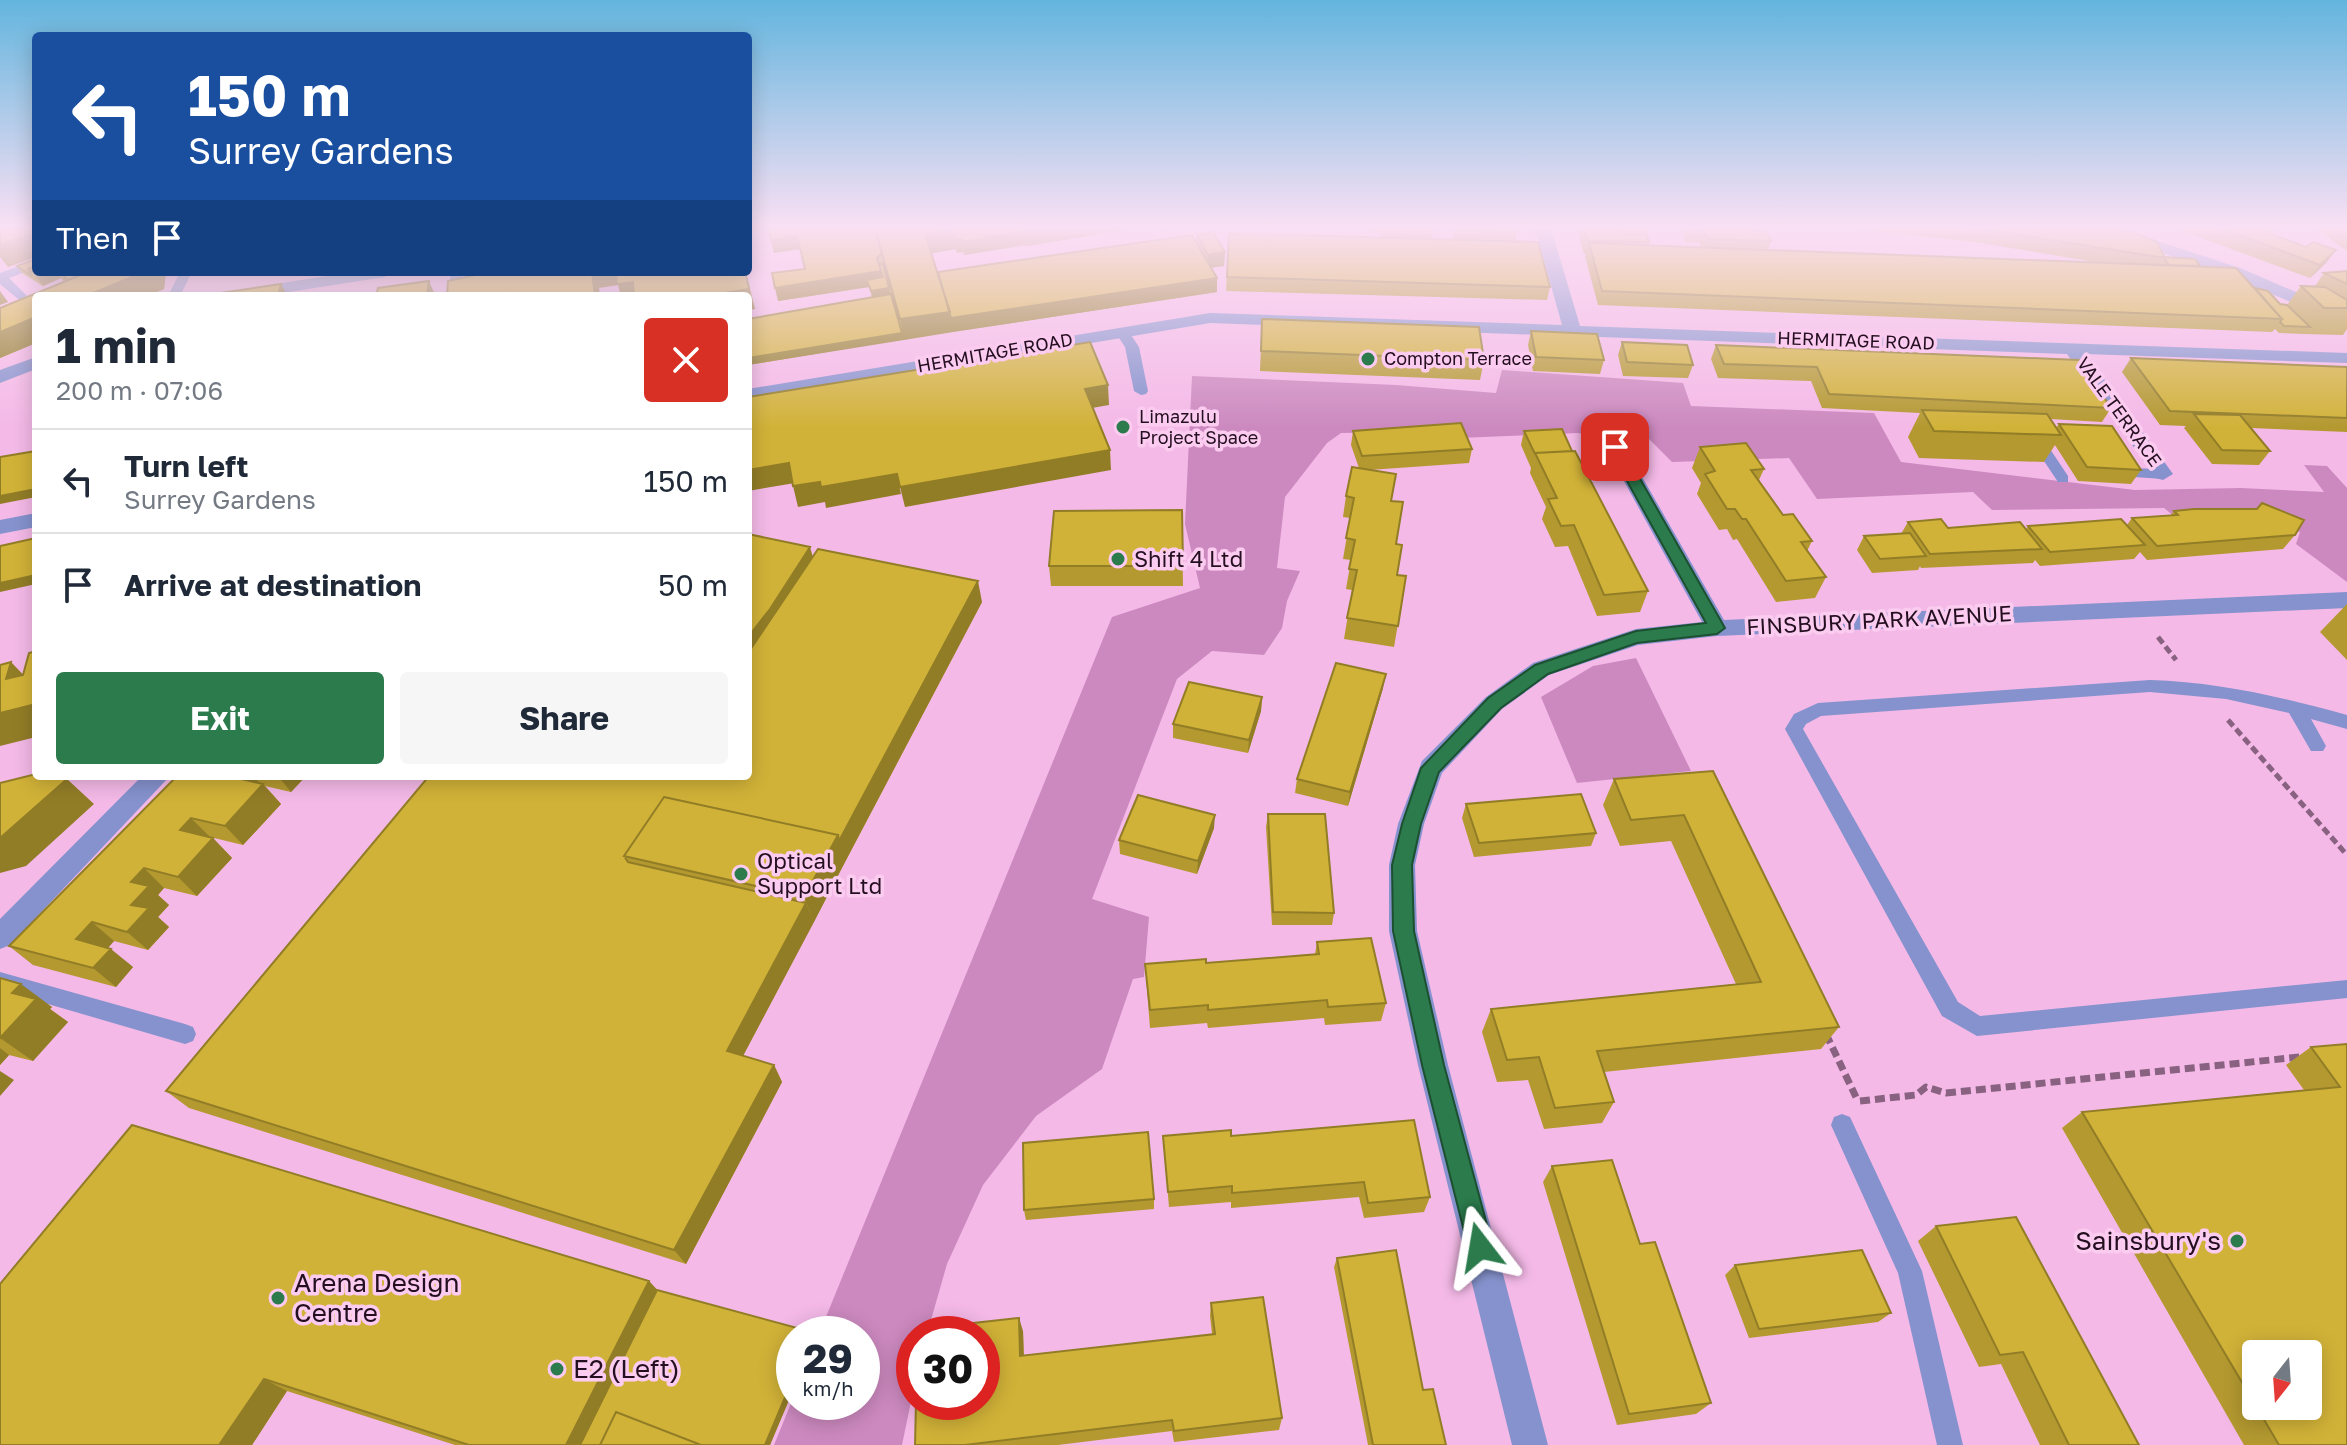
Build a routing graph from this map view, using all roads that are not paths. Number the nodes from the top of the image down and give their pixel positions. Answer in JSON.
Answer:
{"nodes":[{"id":1,"x":13,"y":292,"type":"edge"},
{"id":2,"x":1561,"y":292,"type":"edge"},
{"id":3,"x":2282,"y":292,"type":"edge"},
{"id":4,"x":21,"y":302,"type":"edge"},
{"id":5,"x":2347,"y":320,"type":"edge"},
{"id":6,"x":1572,"y":330,"type":"junction"},
{"id":7,"x":1122,"y":332,"type":"junction"},
{"id":8,"x":2074,"y":350,"type":"junction"},
{"id":9,"x":2347,"y":358,"type":"edge"},
{"id":10,"x":32,"y":364,"type":"edge"},
{"id":11,"x":0,"y":377,"type":"edge"},
{"id":12,"x":1141,"y":391,"type":"dead end"},
{"id":13,"x":752,"y":394,"type":"edge"},
{"id":14,"x":2039,"y":443,"type":"edge"},
{"id":15,"x":1615,"y":447,"type":"dead end"},
{"id":16,"x":2063,"y":473,"type":"dead end"},
{"id":17,"x":2124,"y":473,"type":"edge"},
{"id":18,"x":2163,"y":474,"type":"joint"},
{"id":19,"x":32,"y":521,"type":"edge"},
{"id":20,"x":0,"y":527,"type":"edge"},
{"id":21,"x":2347,"y":600,"type":"edge"},
{"id":22,"x":1717,"y":628,"type":"junction"},
{"id":23,"x":2295,"y":707,"type":"junction"},
{"id":24,"x":2347,"y":722,"type":"edge"},
{"id":25,"x":2317,"y":746,"type":"dead end"},
{"id":26,"x":154,"y":780,"type":"edge"},
{"id":27,"x":0,"y":937,"type":"edge"},
{"id":28,"x":0,"y":981,"type":"edge"},
{"id":29,"x":2347,"y":989,"type":"edge"},
{"id":30,"x":185,"y":1034,"type":"dead end"},
{"id":31,"x":1842,"y":1125,"type":"road end"},
{"id":32,"x":1530,"y":1445,"type":"edge"},
{"id":33,"x":1950,"y":1445,"type":"edge"}],
"edges":[{"from":1,"to":4,"type":"lane"},
{"from":2,"to":6,"type":"street"},
{"from":3,"to":5,"type":"street"},
{"from":6,"to":7,"type":"street","name":"HERMITAGE ROAD"},
{"from":6,"to":8,"type":"street","name":"HERMITAGE ROAD"},
{"from":7,"to":12,"type":"lane"},
{"from":7,"to":13,"type":"street","name":"HERMITAGE ROAD"},
{"from":8,"to":9,"type":"street","name":"HERMITAGE ROAD"},
{"from":8,"to":18,"type":"street","name":"VALE TERRACE"},
{"from":10,"to":11,"type":"street"},
{"from":14,"to":16,"type":"lane"},
{"from":15,"to":22,"type":"street"},
{"from":17,"to":18,"type":"lane"},
{"from":19,"to":20,"type":"street"},
{"from":21,"to":22,"type":"street","name":"FINSBURY PARK AVENUE"},
{"from":22,"to":32,"type":"street","name":"FINSBURY PARK AVENUE"},
{"from":23,"to":24,"type":"lane"},
{"from":23,"to":25,"type":"lane"},
{"from":23,"to":29,"type":"lane"},
{"from":26,"to":27,"type":"street"},
{"from":28,"to":30,"type":"lane"},
{"from":31,"to":33,"type":"lane"}]}
